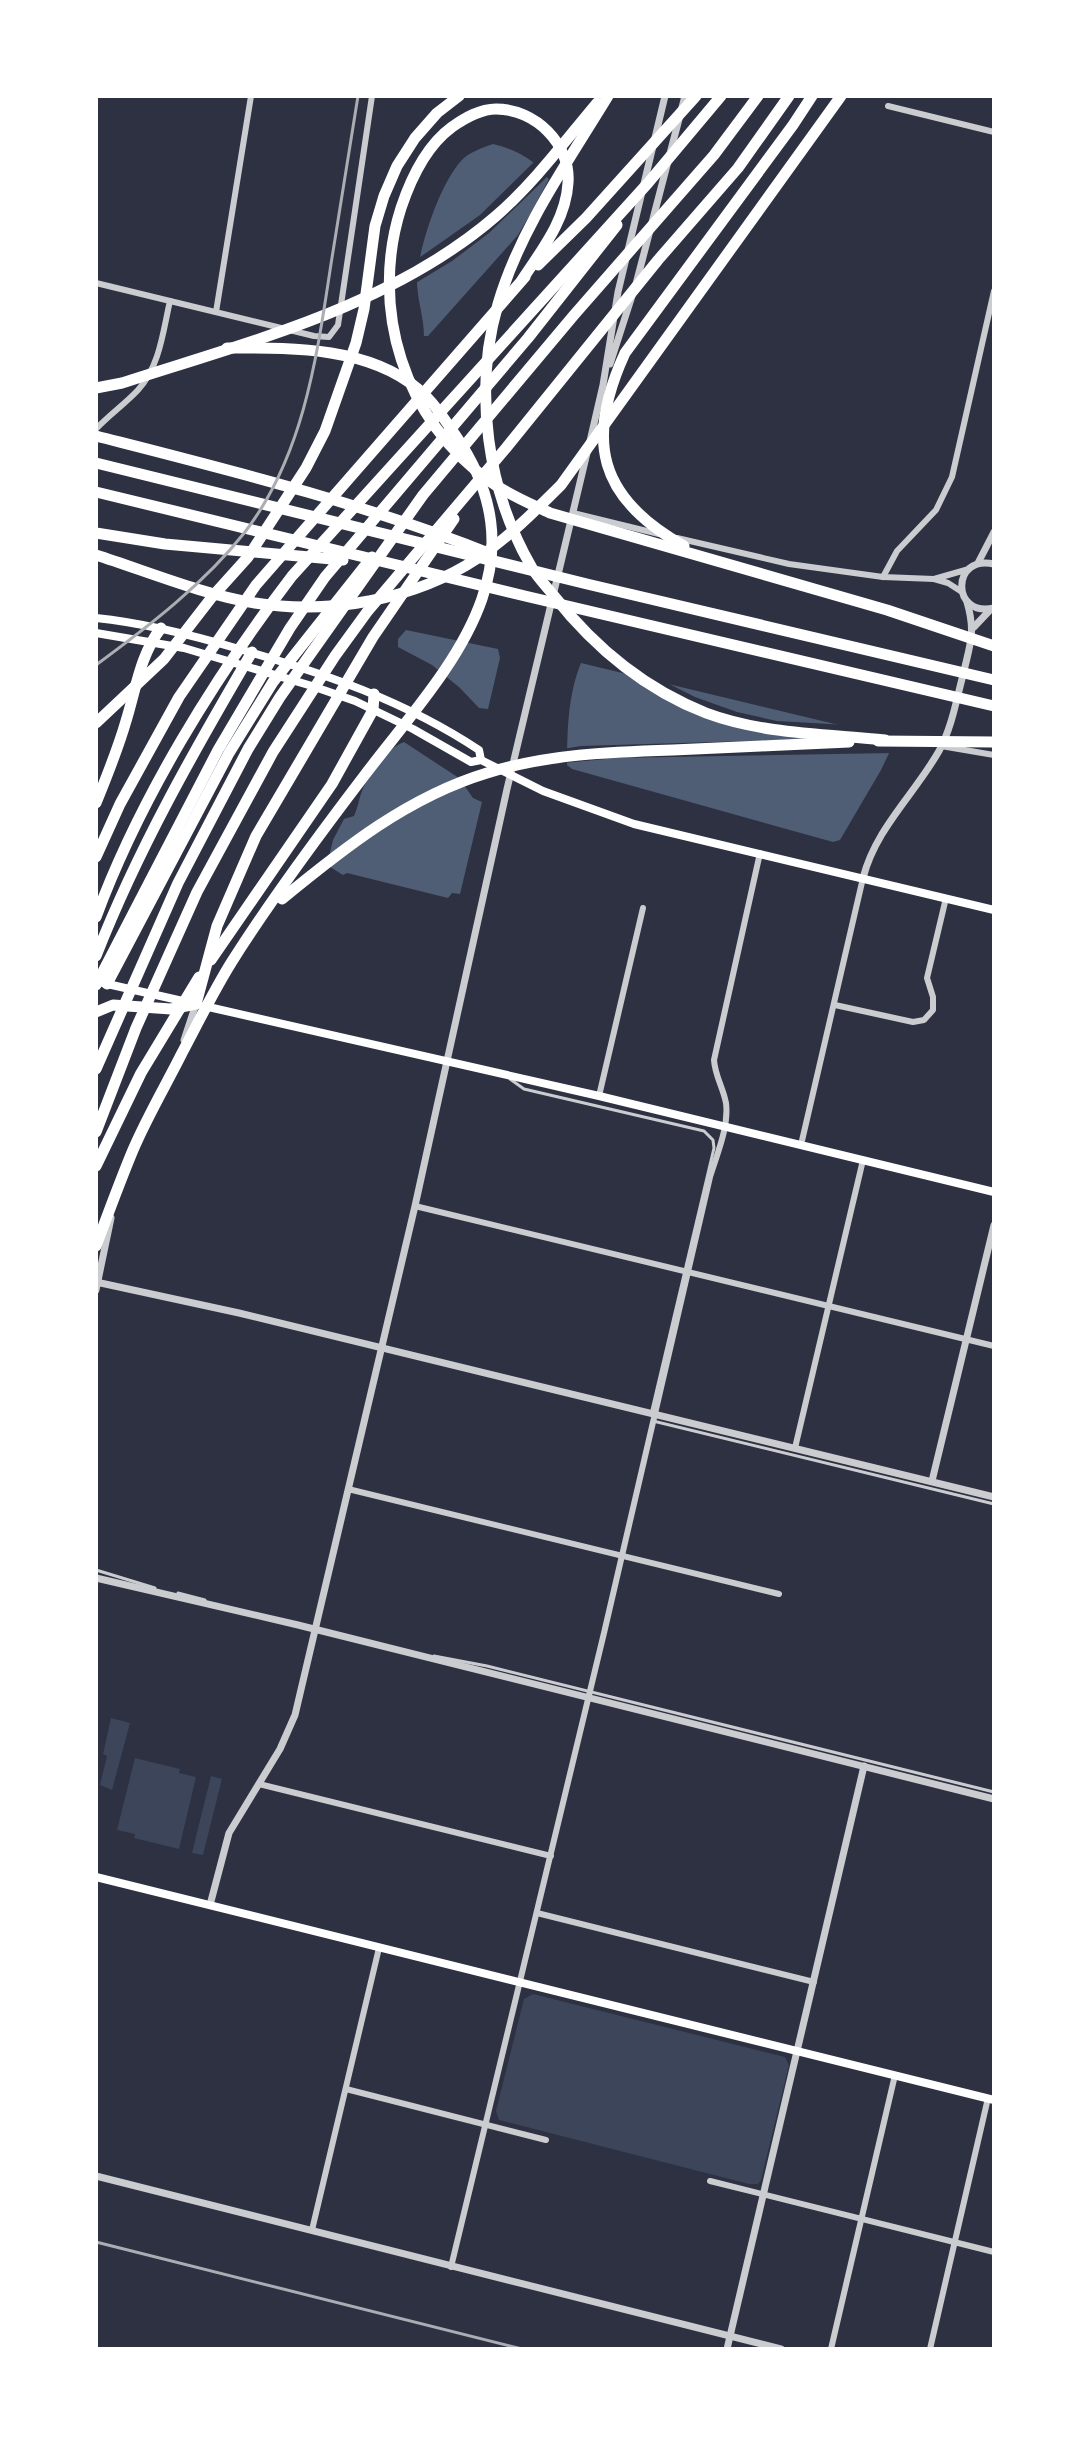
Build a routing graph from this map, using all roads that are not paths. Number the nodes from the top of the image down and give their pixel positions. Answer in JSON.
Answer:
{"nodes":[{"id":1,"x":251,"y":96,"type":"edge"},
{"id":2,"x":372,"y":96,"type":"edge"},
{"id":3,"x":459,"y":96,"type":"edge"},
{"id":4,"x":605,"y":96,"type":"edge"},
{"id":5,"x":665,"y":96,"type":"edge"},
{"id":6,"x":685,"y":96,"type":"edge"},
{"id":7,"x":696,"y":96,"type":"edge"},
{"id":8,"x":721,"y":96,"type":"edge"},
{"id":9,"x":758,"y":96,"type":"edge"},
{"id":10,"x":789,"y":96,"type":"edge"},
{"id":11,"x":812,"y":96,"type":"edge"},
{"id":12,"x":841,"y":96,"type":"edge"},
{"id":13,"x":888,"y":106,"type":"dead end"},
{"id":14,"x":994,"y":132,"type":"edge"},
{"id":15,"x":602,"y":239,"type":"junction"},
{"id":16,"x":522,"y":280,"type":"junction"},
{"id":17,"x":96,"y":283,"type":"edge"},
{"id":18,"x":994,"y":291,"type":"edge"},
{"id":19,"x":170,"y":301,"type":"junction"},
{"id":20,"x":216,"y":312,"type":"junction"},
{"id":21,"x":990,"y":324,"type":"edge"},
{"id":22,"x":227,"y":348,"type":"junction"},
{"id":23,"x":603,"y":385,"type":"junction"},
{"id":24,"x":96,"y":388,"type":"edge"},
{"id":25,"x":96,"y":429,"type":"edge"},
{"id":26,"x":96,"y":436,"type":"edge"},
{"id":27,"x":506,"y":448,"type":"junction"},
{"id":28,"x":96,"y":463,"type":"edge"},
{"id":29,"x":96,"y":492,"type":"edge"},
{"id":30,"x":423,"y":495,"type":"junction"},
{"id":31,"x":573,"y":513,"type":"junction"},
{"id":32,"x":994,"y":532,"type":"edge"},
{"id":33,"x":96,"y":533,"type":"edge"},
{"id":34,"x":96,"y":555,"type":"edge"},
{"id":35,"x":710,"y":558,"type":"junction"},
{"id":36,"x":392,"y":562,"type":"junction"},
{"id":37,"x":978,"y":563,"type":"junction"},
{"id":38,"x":994,"y":564,"type":"edge"},
{"id":39,"x":969,"y":569,"type":"junction"},
{"id":40,"x":532,"y":570,"type":"junction"},
{"id":41,"x":883,"y":577,"type":"junction"},
{"id":42,"x":934,"y":579,"type":"junction"},
{"id":43,"x":962,"y":592,"type":"junction"},
{"id":44,"x":967,"y":602,"type":"junction"},
{"id":45,"x":992,"y":608,"type":"edge"},
{"id":46,"x":96,"y":618,"type":"edge"},
{"id":47,"x":974,"y":627,"type":"junction"},
{"id":48,"x":161,"y":628,"type":"junction"},
{"id":49,"x":96,"y":633,"type":"edge"},
{"id":50,"x":151,"y":640,"type":"junction"},
{"id":51,"x":992,"y":645,"type":"edge"},
{"id":52,"x":252,"y":652,"type":"junction"},
{"id":53,"x":244,"y":666,"type":"junction"},
{"id":54,"x":994,"y":680,"type":"edge"},
{"id":55,"x":374,"y":694,"type":"junction"},
{"id":56,"x":994,"y":706,"type":"edge"},
{"id":57,"x":373,"y":710,"type":"junction"},
{"id":58,"x":96,"y":723,"type":"edge"},
{"id":59,"x":885,"y":740,"type":"junction"},
{"id":60,"x":994,"y":742,"type":"edge"},
{"id":61,"x":941,"y":746,"type":"junction"},
{"id":62,"x":994,"y":755,"type":"edge"},
{"id":63,"x":481,"y":760,"type":"junction"},
{"id":64,"x":511,"y":774,"type":"junction"},
{"id":65,"x":96,"y":803,"type":"edge"},
{"id":66,"x":760,"y":853,"type":"junction"},
{"id":67,"x":96,"y":857,"type":"edge"},
{"id":68,"x":863,"y":878,"type":"junction"},
{"id":69,"x":946,"y":898,"type":"junction"},
{"id":70,"x":643,"y":908,"type":"dead end"},
{"id":71,"x":269,"y":909,"type":"junction"},
{"id":72,"x":994,"y":910,"type":"edge"},
{"id":73,"x":96,"y":917,"type":"edge"},
{"id":74,"x":96,"y":956,"type":"edge"},
{"id":75,"x":99,"y":983,"type":"edge"},
{"id":76,"x":196,"y":1004,"type":"junction"},
{"id":77,"x":835,"y":1005,"type":"junction"},
{"id":78,"x":96,"y":1012,"type":"edge"},
{"id":79,"x":445,"y":1062,"type":"junction"},
{"id":80,"x":96,"y":1069,"type":"edge"},
{"id":81,"x":503,"y":1075,"type":"junction"},
{"id":82,"x":599,"y":1096,"type":"junction"},
{"id":83,"x":725,"y":1127,"type":"junction"},
{"id":84,"x":96,"y":1132,"type":"edge"},
{"id":85,"x":801,"y":1145,"type":"junction"},
{"id":86,"x":863,"y":1160,"type":"junction"},
{"id":87,"x":96,"y":1166,"type":"edge"},
{"id":88,"x":994,"y":1192,"type":"edge"},
{"id":89,"x":415,"y":1206,"type":"junction"},
{"id":90,"x":994,"y":1225,"type":"edge"},
{"id":91,"x":96,"y":1246,"type":"edge"},
{"id":92,"x":686,"y":1274,"type":"junction"},
{"id":93,"x":96,"y":1285,"type":"edge"},
{"id":94,"x":828,"y":1307,"type":"junction"},
{"id":95,"x":966,"y":1340,"type":"junction"},
{"id":96,"x":994,"y":1346,"type":"edge"},
{"id":97,"x":381,"y":1349,"type":"junction"},
{"id":98,"x":654,"y":1417,"type":"junction"},
{"id":99,"x":795,"y":1448,"type":"junction"},
{"id":100,"x":932,"y":1481,"type":"junction"},
{"id":101,"x":348,"y":1489,"type":"junction"},
{"id":102,"x":994,"y":1497,"type":"edge"},
{"id":103,"x":994,"y":1504,"type":"edge"},
{"id":104,"x":623,"y":1556,"type":"junction"},
{"id":105,"x":96,"y":1570,"type":"edge"},
{"id":106,"x":96,"y":1578,"type":"edge"},
{"id":107,"x":779,"y":1594,"type":"dead end"},
{"id":108,"x":315,"y":1628,"type":"junction"},
{"id":109,"x":590,"y":1694,"type":"junction"},
{"id":110,"x":864,"y":1766,"type":"junction"},
{"id":111,"x":259,"y":1784,"type":"junction"},
{"id":112,"x":994,"y":1792,"type":"edge"},
{"id":113,"x":994,"y":1799,"type":"edge"},
{"id":114,"x":551,"y":1856,"type":"junction"},
{"id":115,"x":96,"y":1877,"type":"edge"},
{"id":116,"x":210,"y":1905,"type":"junction"},
{"id":117,"x":537,"y":1913,"type":"junction"},
{"id":118,"x":379,"y":1948,"type":"junction"},
{"id":119,"x":814,"y":1982,"type":"junction"},
{"id":120,"x":520,"y":1983,"type":"junction"},
{"id":121,"x":798,"y":2051,"type":"junction"},
{"id":122,"x":895,"y":2075,"type":"junction"},
{"id":123,"x":346,"y":2089,"type":"junction"},
{"id":124,"x":991,"y":2099,"type":"edge"},
{"id":125,"x":486,"y":2125,"type":"junction"},
{"id":126,"x":546,"y":2140,"type":"dead end"},
{"id":127,"x":96,"y":2176,"type":"edge"},
{"id":128,"x":710,"y":2181,"type":"dead end"},
{"id":129,"x":764,"y":2194,"type":"junction"},
{"id":130,"x":861,"y":2218,"type":"junction"},
{"id":131,"x":312,"y":2230,"type":"junction"},
{"id":132,"x":954,"y":2242,"type":"junction"},
{"id":133,"x":994,"y":2252,"type":"edge"},
{"id":134,"x":451,"y":2267,"type":"junction"},
{"id":135,"x":730,"y":2336,"type":"junction"},
{"id":136,"x":727,"y":2349,"type":"edge"},
{"id":137,"x":781,"y":2349,"type":"edge"},
{"id":138,"x":831,"y":2349,"type":"edge"},
{"id":139,"x":930,"y":2349,"type":"edge"}],
"edges":[{"from":1,"to":20,"type":"street"},
{"from":2,"to":20,"type":"street"},
{"from":3,"to":58,"type":"highway"},
{"from":4,"to":22,"type":"highway"},
{"from":4,"to":59,"type":"highway"},
{"from":5,"to":23,"type":"street"},
{"from":6,"to":23,"type":"street"},
{"from":7,"to":16,"type":"highway"},
{"from":8,"to":15,"type":"highway"},
{"from":9,"to":30,"type":"highway"},
{"from":10,"to":27,"type":"highway"},
{"from":11,"to":35,"type":"highway"},
{"from":12,"to":34,"type":"highway"},
{"from":13,"to":14,"type":"street"},
{"from":15,"to":73,"type":"highway"},
{"from":15,"to":75,"type":"highway"},
{"from":16,"to":35,"type":"highway"},
{"from":16,"to":67,"type":"highway"},
{"from":17,"to":19,"type":"street"},
{"from":18,"to":21,"type":"street"},
{"from":19,"to":20,"type":"street"},
{"from":19,"to":25,"type":"street"},
{"from":21,"to":41,"type":"street"},
{"from":22,"to":24,"type":"highway"},
{"from":22,"to":71,"type":"highway"},
{"from":23,"to":31,"type":"street"},
{"from":26,"to":40,"type":"highway"},
{"from":27,"to":76,"type":"highway"},
{"from":27,"to":84,"type":"highway"},
{"from":28,"to":40,"type":"highway"},
{"from":29,"to":36,"type":"highway"},
{"from":30,"to":75,"type":"highway"},
{"from":30,"to":80,"type":"highway"},
{"from":31,"to":41,"type":"street"},
{"from":31,"to":64,"type":"street"},
{"from":32,"to":37,"type":"street"},
{"from":33,"to":36,"type":"highway"},
{"from":35,"to":51,"type":"highway"},
{"from":36,"to":56,"type":"highway"},
{"from":37,"to":38,"type":"street"},
{"from":37,"to":39,"type":"street"},
{"from":39,"to":42,"type":"street"},
{"from":39,"to":43,"type":"street"},
{"from":40,"to":54,"type":"highway"},
{"from":41,"to":42,"type":"street"},
{"from":42,"to":43,"type":"street"},
{"from":43,"to":44,"type":"street"},
{"from":44,"to":45,"type":"street"},
{"from":44,"to":47,"type":"street"},
{"from":45,"to":47,"type":"street"},
{"from":46,"to":48,"type":"main road"},
{"from":47,"to":61,"type":"street"},
{"from":48,"to":50,"type":"highway"},
{"from":48,"to":52,"type":"main road"},
{"from":49,"to":50,"type":"main road"},
{"from":50,"to":53,"type":"main road"},
{"from":50,"to":65,"type":"highway"},
{"from":52,"to":53,"type":"highway"},
{"from":52,"to":55,"type":"main road"},
{"from":53,"to":57,"type":"main road"},
{"from":53,"to":74,"type":"highway"},
{"from":55,"to":57,"type":"highway"},
{"from":55,"to":63,"type":"main road"},
{"from":57,"to":63,"type":"main road"},
{"from":57,"to":87,"type":"highway"},
{"from":59,"to":60,"type":"highway"},
{"from":59,"to":71,"type":"highway"},
{"from":61,"to":62,"type":"street"},
{"from":61,"to":68,"type":"street"},
{"from":63,"to":64,"type":"main road"},
{"from":64,"to":66,"type":"main road"},
{"from":64,"to":79,"type":"street"},
{"from":66,"to":68,"type":"main road"},
{"from":66,"to":83,"type":"street"},
{"from":68,"to":69,"type":"main road"},
{"from":68,"to":77,"type":"street"},
{"from":69,"to":72,"type":"main road"},
{"from":69,"to":77,"type":"street"},
{"from":70,"to":82,"type":"street"},
{"from":71,"to":91,"type":"highway"},
{"from":75,"to":76,"type":"main road"},
{"from":76,"to":78,"type":"highway"},
{"from":76,"to":79,"type":"main road"},
{"from":76,"to":93,"type":"street"},
{"from":77,"to":85,"type":"street"},
{"from":79,"to":81,"type":"main road"},
{"from":79,"to":89,"type":"street"},
{"from":81,"to":82,"type":"main road"},
{"from":81,"to":92,"type":"lane"},
{"from":82,"to":83,"type":"main road"},
{"from":83,"to":85,"type":"main road"},
{"from":83,"to":92,"type":"street"},
{"from":85,"to":86,"type":"main road"},
{"from":86,"to":88,"type":"main road"},
{"from":86,"to":94,"type":"street"},
{"from":89,"to":92,"type":"street"},
{"from":89,"to":97,"type":"street"},
{"from":90,"to":95,"type":"street"},
{"from":92,"to":94,"type":"street"},
{"from":92,"to":98,"type":"street"},
{"from":93,"to":97,"type":"street"},
{"from":94,"to":95,"type":"street"},
{"from":94,"to":99,"type":"street"},
{"from":95,"to":96,"type":"street"},
{"from":95,"to":100,"type":"street"},
{"from":97,"to":98,"type":"street"},
{"from":97,"to":101,"type":"street"},
{"from":98,"to":99,"type":"street"},
{"from":98,"to":103,"type":"lane"},
{"from":98,"to":104,"type":"street"},
{"from":99,"to":100,"type":"street"},
{"from":100,"to":102,"type":"street"},
{"from":101,"to":104,"type":"street"},
{"from":101,"to":108,"type":"street"},
{"from":104,"to":107,"type":"street"},
{"from":104,"to":109,"type":"street"},
{"from":105,"to":108,"type":"lane"},
{"from":106,"to":108,"type":"street"},
{"from":108,"to":109,"type":"street"},
{"from":108,"to":111,"type":"street"},
{"from":109,"to":110,"type":"street"},
{"from":109,"to":112,"type":"lane"},
{"from":109,"to":114,"type":"street"},
{"from":110,"to":113,"type":"street"},
{"from":110,"to":119,"type":"street"},
{"from":111,"to":114,"type":"street"},
{"from":111,"to":116,"type":"street"},
{"from":114,"to":117,"type":"street"},
{"from":115,"to":116,"type":"main road"},
{"from":116,"to":118,"type":"main road"},
{"from":117,"to":119,"type":"street"},
{"from":117,"to":120,"type":"street"},
{"from":118,"to":120,"type":"main road"},
{"from":118,"to":123,"type":"street"},
{"from":119,"to":121,"type":"street"},
{"from":120,"to":121,"type":"main road"},
{"from":120,"to":125,"type":"street"},
{"from":121,"to":122,"type":"main road"},
{"from":121,"to":129,"type":"street"},
{"from":122,"to":124,"type":"main road"},
{"from":122,"to":130,"type":"street"},
{"from":123,"to":125,"type":"street"},
{"from":123,"to":131,"type":"street"},
{"from":124,"to":132,"type":"street"},
{"from":125,"to":126,"type":"street"},
{"from":125,"to":134,"type":"street"},
{"from":127,"to":131,"type":"street"},
{"from":128,"to":129,"type":"street"},
{"from":129,"to":130,"type":"street"},
{"from":129,"to":135,"type":"street"},
{"from":130,"to":132,"type":"street"},
{"from":130,"to":138,"type":"street"},
{"from":131,"to":134,"type":"street"},
{"from":132,"to":133,"type":"street"},
{"from":132,"to":139,"type":"street"},
{"from":134,"to":135,"type":"street"},
{"from":135,"to":136,"type":"street"},
{"from":135,"to":137,"type":"street"}]}
